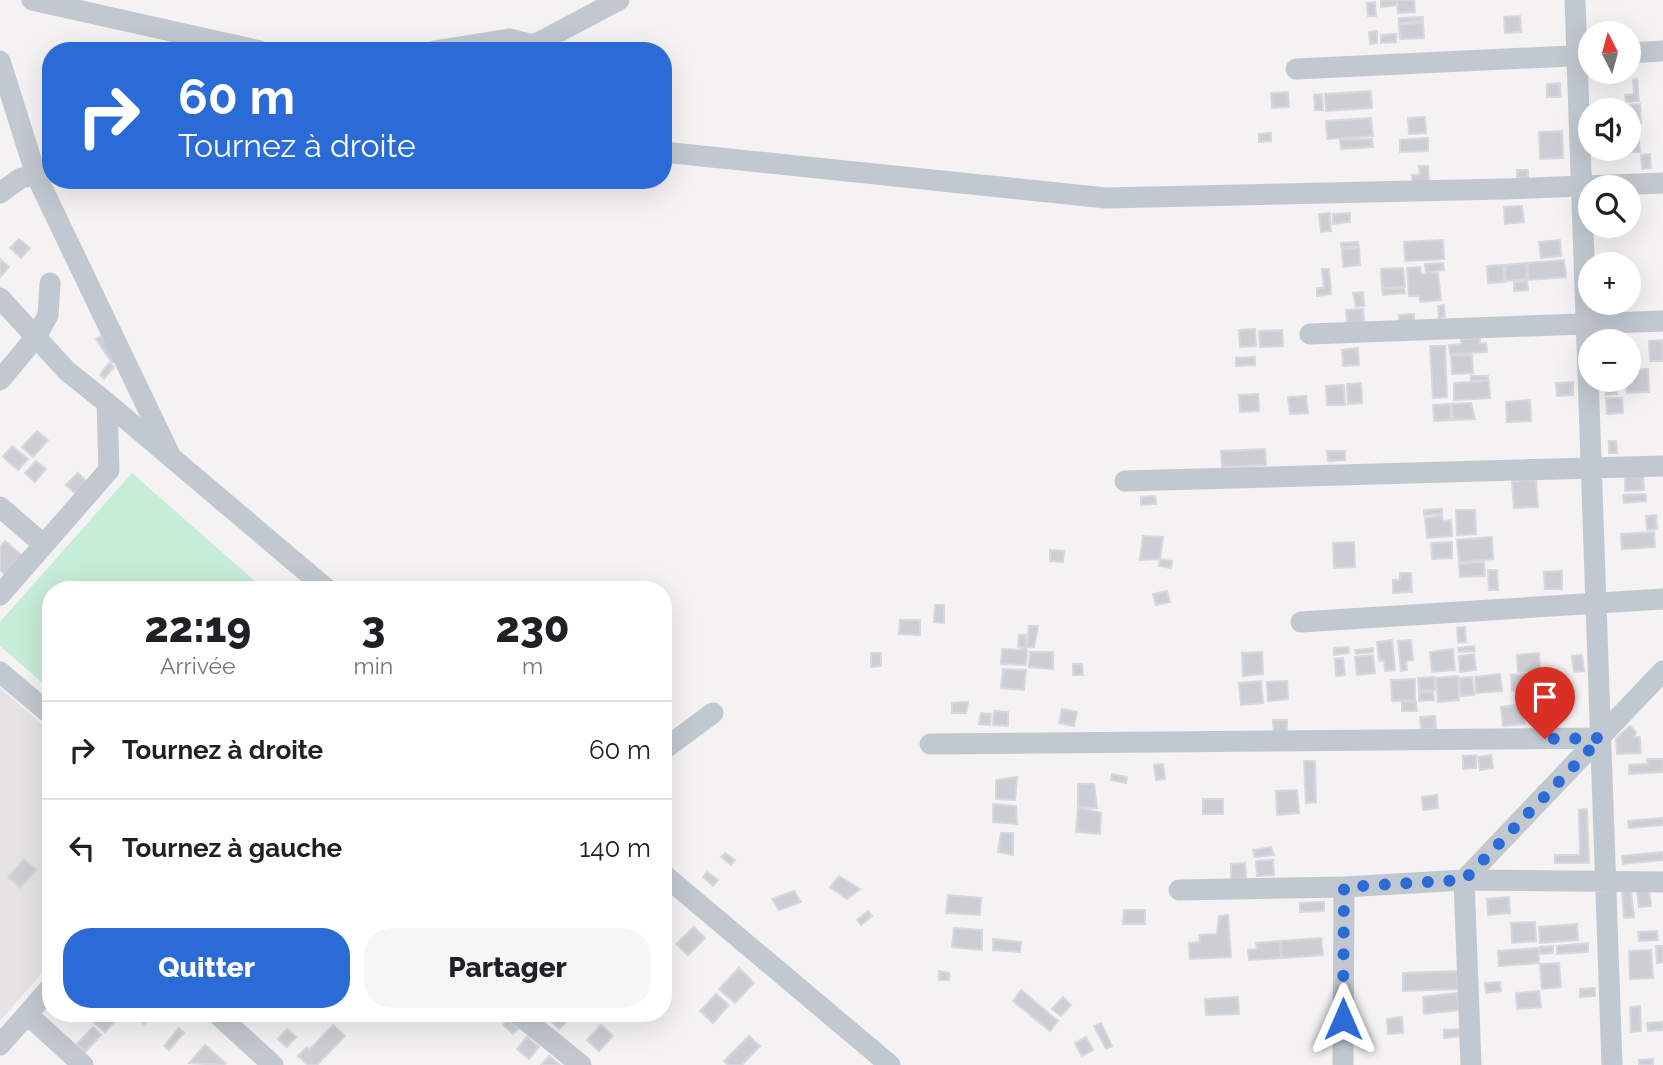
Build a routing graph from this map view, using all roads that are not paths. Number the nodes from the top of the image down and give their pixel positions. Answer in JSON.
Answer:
{"nodes":[{"id":1,"x":32,"y":0,"type":"edge"},
{"id":2,"x":619,"y":0,"type":"edge"},
{"id":3,"x":1575,"y":0,"type":"edge"},
{"id":4,"x":1578,"y":21,"type":"edge"},
{"id":5,"x":220,"y":42,"type":"edge"},
{"id":6,"x":490,"y":42,"type":"edge"},
{"id":7,"x":522,"y":42,"type":"edge"},
{"id":8,"x":540,"y":42,"type":"edge"},
{"id":9,"x":1663,"y":51,"type":"edge"},
{"id":10,"x":1642,"y":52,"type":"edge"},
{"id":11,"x":1578,"y":55,"type":"edge"},
{"id":12,"x":0,"y":61,"type":"edge"},
{"id":13,"x":1296,"y":69,"type":"dead end"},
{"id":14,"x":1584,"y":84,"type":"edge"},
{"id":15,"x":672,"y":153,"type":"edge"},
{"id":16,"x":42,"y":171,"type":"edge"},
{"id":17,"x":42,"y":174,"type":"edge"},
{"id":18,"x":1582,"y":175,"type":"edge"},
{"id":19,"x":1663,"y":183,"type":"edge"},
{"id":20,"x":1641,"y":184,"type":"edge"},
{"id":21,"x":1578,"y":186,"type":"edge"},
{"id":22,"x":50,"y":189,"type":"edge"},
{"id":23,"x":0,"y":193,"type":"edge"},
{"id":24,"x":1584,"y":238,"type":"edge"},
{"id":25,"x":50,"y":283,"type":"dead end"},
{"id":26,"x":0,"y":298,"type":"edge"},
{"id":27,"x":1663,"y":321,"type":"edge"},
{"id":28,"x":1586,"y":323,"type":"junction"},
{"id":29,"x":1310,"y":334,"type":"dead end"},
{"id":30,"x":36,"y":337,"type":"junction"},
{"id":31,"x":0,"y":380,"type":"edge"},
{"id":32,"x":107,"y":403,"type":"junction"},
{"id":33,"x":171,"y":457,"type":"junction"},
{"id":34,"x":1663,"y":466,"type":"edge"},
{"id":35,"x":1591,"y":468,"type":"junction"},
{"id":36,"x":1125,"y":481,"type":"dead end"},
{"id":37,"x":0,"y":508,"type":"edge"},
{"id":38,"x":44,"y":545,"type":"junction"},
{"id":39,"x":317,"y":581,"type":"edge"},
{"id":40,"x":0,"y":595,"type":"edge"},
{"id":41,"x":1663,"y":600,"type":"edge"},
{"id":42,"x":1596,"y":604,"type":"junction"},
{"id":43,"x":1301,"y":622,"type":"dead end"},
{"id":44,"x":1663,"y":671,"type":"edge"},
{"id":45,"x":0,"y":672,"type":"edge"},
{"id":46,"x":42,"y":707,"type":"edge"},
{"id":47,"x":713,"y":713,"type":"dead end"},
{"id":48,"x":1601,"y":738,"type":"junction"},
{"id":49,"x":672,"y":743,"type":"edge"},
{"id":50,"x":930,"y":744,"type":"dead end"},
{"id":51,"x":1464,"y":880,"type":"junction"},
{"id":52,"x":672,"y":882,"type":"edge"},
{"id":53,"x":1605,"y":882,"type":"junction"},
{"id":54,"x":1663,"y":882,"type":"edge"},
{"id":55,"x":1344,"y":887,"type":"junction"},
{"id":56,"x":1179,"y":890,"type":"dead end"},
{"id":57,"x":42,"y":997,"type":"edge"},
{"id":58,"x":27,"y":1014,"type":"junction"},
{"id":59,"x":226,"y":1022,"type":"edge"},
{"id":60,"x":528,"y":1022,"type":"edge"},
{"id":61,"x":0,"y":1045,"type":"edge"},
{"id":62,"x":83,"y":1065,"type":"edge"},
{"id":63,"x":273,"y":1065,"type":"edge"},
{"id":64,"x":580,"y":1065,"type":"edge"},
{"id":65,"x":890,"y":1065,"type":"edge"},
{"id":66,"x":1343,"y":1065,"type":"edge"},
{"id":67,"x":1471,"y":1065,"type":"edge"},
{"id":68,"x":1612,"y":1065,"type":"edge"}],
"edges":[{"from":1,"to":5,"type":"street"},
{"from":2,"to":8,"type":"street"},
{"from":3,"to":4,"type":"street"},
{"from":6,"to":7,"type":"street"},
{"from":9,"to":10,"type":"street"},
{"from":11,"to":13,"type":"street"},
{"from":12,"to":16,"type":"street"},
{"from":14,"to":18,"type":"street"},
{"from":15,"to":21,"type":"street"},
{"from":17,"to":23,"type":"street"},
{"from":19,"to":20,"type":"street"},
{"from":22,"to":33,"type":"street"},
{"from":24,"to":28,"type":"street"},
{"from":25,"to":30,"type":"street"},
{"from":26,"to":30,"type":"street"},
{"from":27,"to":28,"type":"street"},
{"from":28,"to":29,"type":"street"},
{"from":28,"to":35,"type":"street"},
{"from":30,"to":31,"type":"street"},
{"from":30,"to":32,"type":"street"},
{"from":32,"to":33,"type":"street"},
{"from":32,"to":38,"type":"street"},
{"from":33,"to":39,"type":"street"},
{"from":34,"to":35,"type":"street"},
{"from":35,"to":36,"type":"street"},
{"from":35,"to":42,"type":"street"},
{"from":37,"to":38,"type":"street"},
{"from":38,"to":40,"type":"street"},
{"from":41,"to":42,"type":"street"},
{"from":42,"to":43,"type":"street"},
{"from":42,"to":48,"type":"street"},
{"from":44,"to":48,"type":"street"},
{"from":45,"to":46,"type":"street"},
{"from":47,"to":49,"type":"street"},
{"from":48,"to":50,"type":"street"},
{"from":48,"to":51,"type":"street"},
{"from":48,"to":53,"type":"street"},
{"from":51,"to":53,"type":"street"},
{"from":51,"to":55,"type":"street"},
{"from":51,"to":67,"type":"street"},
{"from":52,"to":65,"type":"street"},
{"from":53,"to":54,"type":"street"},
{"from":53,"to":68,"type":"street"},
{"from":55,"to":56,"type":"street"},
{"from":55,"to":66,"type":"street"},
{"from":57,"to":58,"type":"street"},
{"from":58,"to":61,"type":"street"},
{"from":58,"to":62,"type":"street"},
{"from":59,"to":63,"type":"street"},
{"from":60,"to":64,"type":"street"}]}
